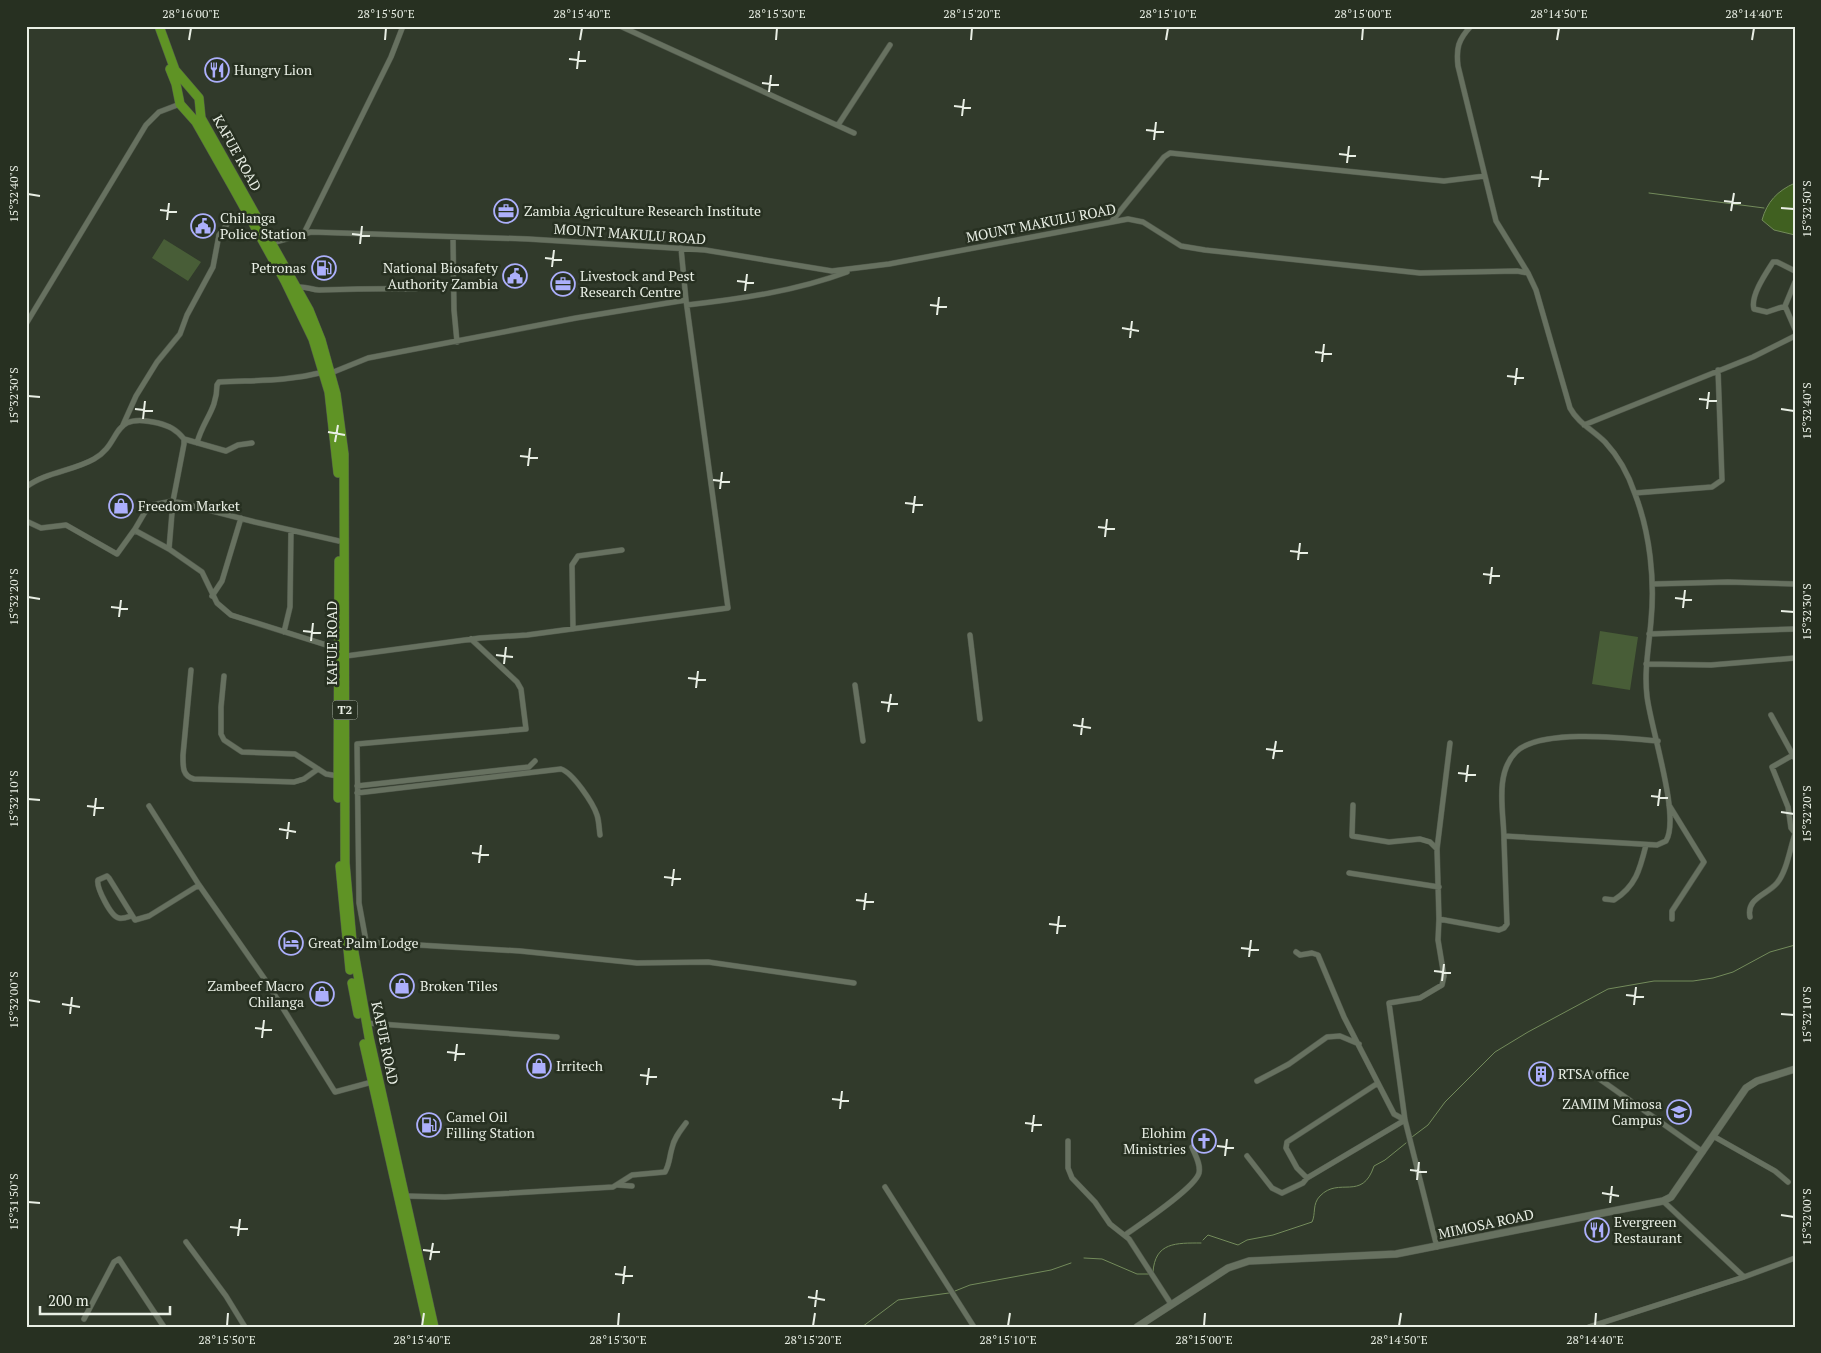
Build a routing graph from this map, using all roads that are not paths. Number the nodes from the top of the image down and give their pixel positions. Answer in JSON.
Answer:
{"nodes":[{"id":1,"x":153,"y":26,"type":"edge"},
{"id":2,"x":159,"y":26,"type":"edge"},
{"id":3,"x":403,"y":26,"type":"edge"},
{"id":4,"x":620,"y":26,"type":"edge"},
{"id":5,"x":1470,"y":26,"type":"edge"},
{"id":6,"x":890,"y":45,"type":"dead end"},
{"id":7,"x":194,"y":92,"type":"junction"},
{"id":8,"x":181,"y":104,"type":"junction"},
{"id":9,"x":199,"y":104,"type":"junction"},
{"id":10,"x":838,"y":125,"type":"junction"},
{"id":11,"x":854,"y":133,"type":"dead end"},
{"id":12,"x":1485,"y":176,"type":"junction"},
{"id":13,"x":246,"y":212,"type":"junction"},
{"id":14,"x":1112,"y":221,"type":"junction"},
{"id":15,"x":304,"y":233,"type":"junction"},
{"id":16,"x":453,"y":237,"type":"junction"},
{"id":17,"x":272,"y":243,"type":"junction"},
{"id":18,"x":681,"y":248,"type":"junction"},
{"id":19,"x":852,"y":270,"type":"junction"},
{"id":20,"x":1795,"y":271,"type":"edge"},
{"id":21,"x":1528,"y":273,"type":"junction"},
{"id":22,"x":1795,"y":282,"type":"edge"},
{"id":23,"x":297,"y":287,"type":"junction"},
{"id":24,"x":416,"y":289,"type":"dead end"},
{"id":25,"x":686,"y":303,"type":"junction"},
{"id":26,"x":1785,"y":306,"type":"junction"},
{"id":27,"x":26,"y":324,"type":"edge"},
{"id":28,"x":1795,"y":329,"type":"edge"},
{"id":29,"x":1795,"y":336,"type":"edge"},
{"id":30,"x":457,"y":342,"type":"junction"},
{"id":31,"x":1718,"y":370,"type":"junction"},
{"id":32,"x":327,"y":373,"type":"junction"},
{"id":33,"x":1584,"y":425,"type":"junction"},
{"id":34,"x":122,"y":426,"type":"junction"},
{"id":35,"x":184,"y":438,"type":"junction"},
{"id":36,"x":197,"y":443,"type":"junction"},
{"id":37,"x":252,"y":443,"type":"dead end"},
{"id":38,"x":26,"y":487,"type":"edge"},
{"id":39,"x":1635,"y":494,"type":"junction"},
{"id":40,"x":173,"y":500,"type":"junction"},
{"id":41,"x":241,"y":518,"type":"junction"},
{"id":42,"x":26,"y":521,"type":"edge"},
{"id":43,"x":135,"y":529,"type":"junction"},
{"id":44,"x":291,"y":531,"type":"junction"},
{"id":45,"x":339,"y":541,"type":"junction"},
{"id":46,"x":169,"y":549,"type":"junction"},
{"id":47,"x":622,"y":550,"type":"dead end"},
{"id":48,"x":1653,"y":584,"type":"junction"},
{"id":49,"x":1795,"y":584,"type":"edge"},
{"id":50,"x":212,"y":596,"type":"junction"},
{"id":51,"x":573,"y":629,"type":"junction"},
{"id":52,"x":1795,"y":629,"type":"edge"},
{"id":53,"x":284,"y":632,"type":"junction"},
{"id":54,"x":1649,"y":634,"type":"junction"},
{"id":55,"x":970,"y":635,"type":"dead end"},
{"id":56,"x":471,"y":639,"type":"junction"},
{"id":57,"x":342,"y":652,"type":"junction"},
{"id":58,"x":1795,"y":658,"type":"edge"},
{"id":59,"x":1646,"y":664,"type":"junction"},
{"id":60,"x":191,"y":670,"type":"dead end"},
{"id":61,"x":224,"y":676,"type":"dead end"},
{"id":62,"x":855,"y":685,"type":"dead end"},
{"id":63,"x":1771,"y":716,"type":"dead end"},
{"id":64,"x":980,"y":719,"type":"dead end"},
{"id":65,"x":1658,"y":740,"type":"junction"},
{"id":66,"x":863,"y":741,"type":"dead end"},
{"id":67,"x":1450,"y":743,"type":"dead end"},
{"id":68,"x":1794,"y":756,"type":"edge"},
{"id":69,"x":535,"y":761,"type":"dead end"},
{"id":70,"x":318,"y":769,"type":"junction"},
{"id":71,"x":338,"y":776,"type":"junction"},
{"id":72,"x":357,"y":789,"type":"junction"},
{"id":73,"x":344,"y":790,"type":"junction"},
{"id":74,"x":1668,"y":802,"type":"junction"},
{"id":75,"x":1353,"y":805,"type":"dead end"},
{"id":76,"x":150,"y":806,"type":"dead end"},
{"id":77,"x":1795,"y":834,"type":"edge"},
{"id":78,"x":600,"y":835,"type":"dead end"},
{"id":79,"x":1504,"y":836,"type":"junction"},
{"id":80,"x":1646,"y":845,"type":"junction"},
{"id":81,"x":1437,"y":849,"type":"junction"},
{"id":82,"x":345,"y":858,"type":"junction"},
{"id":83,"x":358,"y":858,"type":"junction"},
{"id":84,"x":1349,"y":873,"type":"dead end"},
{"id":85,"x":199,"y":886,"type":"junction"},
{"id":86,"x":1439,"y":887,"type":"junction"},
{"id":87,"x":1605,"y":899,"type":"dead end"},
{"id":88,"x":131,"y":916,"type":"junction"},
{"id":89,"x":1750,"y":917,"type":"dead end"},
{"id":90,"x":1439,"y":919,"type":"junction"},
{"id":91,"x":1672,"y":919,"type":"dead end"},
{"id":92,"x":352,"y":940,"type":"junction"},
{"id":93,"x":366,"y":941,"type":"junction"},
{"id":94,"x":1296,"y":952,"type":"dead end"},
{"id":95,"x":854,"y":983,"type":"dead end"},
{"id":96,"x":366,"y":1023,"type":"junction"},
{"id":97,"x":557,"y":1037,"type":"dead end"},
{"id":98,"x":1359,"y":1044,"type":"junction"},
{"id":99,"x":1795,"y":1069,"type":"edge"},
{"id":100,"x":1591,"y":1073,"type":"dead end"},
{"id":101,"x":1257,"y":1081,"type":"dead end"},
{"id":102,"x":372,"y":1082,"type":"junction"},
{"id":103,"x":1378,"y":1083,"type":"junction"},
{"id":104,"x":1405,"y":1120,"type":"junction"},
{"id":105,"x":686,"y":1123,"type":"dead end"},
{"id":106,"x":1713,"y":1136,"type":"junction"},
{"id":107,"x":1068,"y":1141,"type":"dead end"},
{"id":108,"x":1192,"y":1147,"type":"dead end"},
{"id":109,"x":1703,"y":1152,"type":"junction"},
{"id":110,"x":1247,"y":1156,"type":"dead end"},
{"id":111,"x":1307,"y":1178,"type":"junction"},
{"id":112,"x":1788,"y":1182,"type":"dead end"},
{"id":113,"x":618,"y":1185,"type":"junction"},
{"id":114,"x":632,"y":1186,"type":"dead end"},
{"id":115,"x":885,"y":1187,"type":"dead end"},
{"id":116,"x":406,"y":1196,"type":"junction"},
{"id":117,"x":1664,"y":1201,"type":"junction"},
{"id":118,"x":1125,"y":1235,"type":"junction"},
{"id":119,"x":186,"y":1242,"type":"dead end"},
{"id":120,"x":1437,"y":1247,"type":"junction"},
{"id":121,"x":1795,"y":1258,"type":"edge"},
{"id":122,"x":1744,"y":1277,"type":"junction"},
{"id":123,"x":1171,"y":1304,"type":"junction"},
{"id":124,"x":84,"y":1319,"type":"dead end"},
{"id":125,"x":164,"y":1327,"type":"edge"},
{"id":126,"x":245,"y":1327,"type":"edge"},
{"id":127,"x":428,"y":1327,"type":"edge"},
{"id":128,"x":434,"y":1327,"type":"edge"},
{"id":129,"x":974,"y":1327,"type":"edge"},
{"id":130,"x":1137,"y":1327,"type":"edge"},
{"id":131,"x":1589,"y":1327,"type":"edge"}],
"edges":[{"from":1,"to":8,"type":"highway","name":"KAFUE ROAD","number":"T2"},
{"from":2,"to":7,"type":"highway"},
{"from":3,"to":15,"type":"street"},
{"from":4,"to":10,"type":"street"},
{"from":5,"to":12,"type":"street"},
{"from":6,"to":10,"type":"street"},
{"from":7,"to":8,"type":"highway"},
{"from":7,"to":9,"type":"highway"},
{"from":8,"to":9,"type":"highway"},
{"from":8,"to":13,"type":"highway","name":"KAFUE ROAD","number":"T2"},
{"from":8,"to":27,"type":"street"},
{"from":9,"to":17,"type":"highway","name":"KAFUE ROAD","number":"T2"},
{"from":10,"to":11,"type":"street"},
{"from":12,"to":14,"type":"street"},
{"from":12,"to":21,"type":"street"},
{"from":13,"to":32,"type":"highway","name":"KAFUE ROAD","number":"T2"},
{"from":13,"to":34,"type":"street"},
{"from":14,"to":19,"type":"street","name":"MOUNT MAKULU ROAD"},
{"from":14,"to":21,"type":"street","name":"MOUNT MAKULU ROAD"},
{"from":15,"to":16,"type":"street","name":"MOUNT MAKULU ROAD"},
{"from":15,"to":17,"type":"street","name":"MOUNT MAKULU ROAD"},
{"from":16,"to":18,"type":"street","name":"MOUNT MAKULU ROAD"},
{"from":16,"to":30,"type":"street"},
{"from":17,"to":23,"type":"highway","name":"KAFUE ROAD","number":"T2"},
{"from":18,"to":19,"type":"street","name":"MOUNT MAKULU ROAD"},
{"from":18,"to":25,"type":"street"},
{"from":19,"to":25,"type":"street"},
{"from":20,"to":26,"type":"street"},
{"from":21,"to":33,"type":"street"},
{"from":22,"to":26,"type":"street"},
{"from":23,"to":24,"type":"street"},
{"from":23,"to":32,"type":"highway","name":"KAFUE ROAD","number":"T2"},
{"from":25,"to":30,"type":"street"},
{"from":25,"to":51,"type":"street"},
{"from":26,"to":28,"type":"street"},
{"from":29,"to":31,"type":"street"},
{"from":30,"to":32,"type":"street"},
{"from":31,"to":33,"type":"street"},
{"from":31,"to":39,"type":"street"},
{"from":32,"to":36,"type":"street"},
{"from":32,"to":45,"type":"highway","name":"KAFUE ROAD","number":"T2"},
{"from":32,"to":57,"type":"highway","name":"KAFUE ROAD","number":"T2"},
{"from":33,"to":39,"type":"street"},
{"from":34,"to":35,"type":"street"},
{"from":34,"to":38,"type":"street"},
{"from":35,"to":36,"type":"street"},
{"from":35,"to":40,"type":"street"},
{"from":36,"to":37,"type":"street"},
{"from":39,"to":48,"type":"street"},
{"from":40,"to":41,"type":"street"},
{"from":40,"to":43,"type":"street"},
{"from":40,"to":46,"type":"street"},
{"from":41,"to":44,"type":"street"},
{"from":41,"to":50,"type":"street"},
{"from":42,"to":43,"type":"street"},
{"from":43,"to":46,"type":"street"},
{"from":44,"to":45,"type":"street"},
{"from":44,"to":53,"type":"street"},
{"from":45,"to":57,"type":"highway","name":"KAFUE ROAD","number":"T2"},
{"from":46,"to":50,"type":"street"},
{"from":47,"to":51,"type":"street"},
{"from":48,"to":49,"type":"street"},
{"from":48,"to":54,"type":"street"},
{"from":50,"to":53,"type":"street"},
{"from":51,"to":56,"type":"street"},
{"from":52,"to":54,"type":"street"},
{"from":53,"to":57,"type":"street"},
{"from":54,"to":59,"type":"street"},
{"from":55,"to":64,"type":"street"},
{"from":56,"to":57,"type":"street"},
{"from":56,"to":72,"type":"street"},
{"from":57,"to":71,"type":"highway","name":"KAFUE ROAD","number":"T2"},
{"from":57,"to":73,"type":"highway","name":"KAFUE ROAD","number":"T2"},
{"from":58,"to":59,"type":"street"},
{"from":59,"to":65,"type":"street"},
{"from":60,"to":70,"type":"street"},
{"from":61,"to":70,"type":"street"},
{"from":62,"to":66,"type":"street"},
{"from":63,"to":68,"type":"street"},
{"from":65,"to":74,"type":"street"},
{"from":65,"to":79,"type":"street"},
{"from":67,"to":81,"type":"street"},
{"from":68,"to":77,"type":"street"},
{"from":69,"to":72,"type":"street"},
{"from":70,"to":71,"type":"street"},
{"from":71,"to":102,"type":"highway","name":"KAFUE ROAD","number":"T2"},
{"from":72,"to":73,"type":"street"},
{"from":72,"to":78,"type":"street"},
{"from":72,"to":83,"type":"street"},
{"from":73,"to":82,"type":"highway","name":"KAFUE ROAD","number":"T2"},
{"from":74,"to":80,"type":"street"},
{"from":74,"to":91,"type":"street"},
{"from":75,"to":81,"type":"street"},
{"from":76,"to":85,"type":"street"},
{"from":77,"to":89,"type":"street"},
{"from":79,"to":80,"type":"street"},
{"from":79,"to":90,"type":"street"},
{"from":80,"to":87,"type":"street"},
{"from":81,"to":86,"type":"street"},
{"from":82,"to":83,"type":"street"},
{"from":82,"to":92,"type":"highway","name":"KAFUE ROAD","number":"T2"},
{"from":83,"to":93,"type":"street"},
{"from":84,"to":86,"type":"street"},
{"from":85,"to":88,"type":"street"},
{"from":85,"to":102,"type":"street"},
{"from":86,"to":90,"type":"street"},
{"from":88,"to":88,"type":"street"},
{"from":90,"to":104,"type":"street"},
{"from":92,"to":93,"type":"street"},
{"from":92,"to":96,"type":"highway","name":"KAFUE ROAD","number":"T2"},
{"from":93,"to":95,"type":"street"},
{"from":94,"to":98,"type":"street"},
{"from":96,"to":97,"type":"street"},
{"from":96,"to":116,"type":"highway","name":"KAFUE ROAD","number":"T2"},
{"from":98,"to":101,"type":"street"},
{"from":98,"to":103,"type":"street"},
{"from":99,"to":106,"type":"street"},
{"from":100,"to":109,"type":"street"},
{"from":102,"to":127,"type":"highway","name":"KAFUE ROAD","number":"T2"},
{"from":103,"to":104,"type":"street"},
{"from":103,"to":111,"type":"street"},
{"from":104,"to":111,"type":"street"},
{"from":104,"to":120,"type":"street"},
{"from":105,"to":113,"type":"street"},
{"from":106,"to":109,"type":"street"},
{"from":106,"to":112,"type":"street"},
{"from":107,"to":118,"type":"street"},
{"from":108,"to":118,"type":"street"},
{"from":109,"to":117,"type":"street"},
{"from":110,"to":111,"type":"street"},
{"from":113,"to":114,"type":"street"},
{"from":113,"to":116,"type":"street"},
{"from":115,"to":129,"type":"street"},
{"from":116,"to":128,"type":"highway","name":"KAFUE ROAD","number":"T2"},
{"from":117,"to":120,"type":"street","name":"MIMOSA ROAD"},
{"from":117,"to":122,"type":"street"},
{"from":118,"to":123,"type":"street"},
{"from":119,"to":126,"type":"street"},
{"from":120,"to":123,"type":"street","name":"MIMOSA ROAD"},
{"from":121,"to":122,"type":"street"},
{"from":122,"to":131,"type":"street"},
{"from":123,"to":130,"type":"street","name":"MIMOSA ROAD"},
{"from":124,"to":125,"type":"street"}]}
